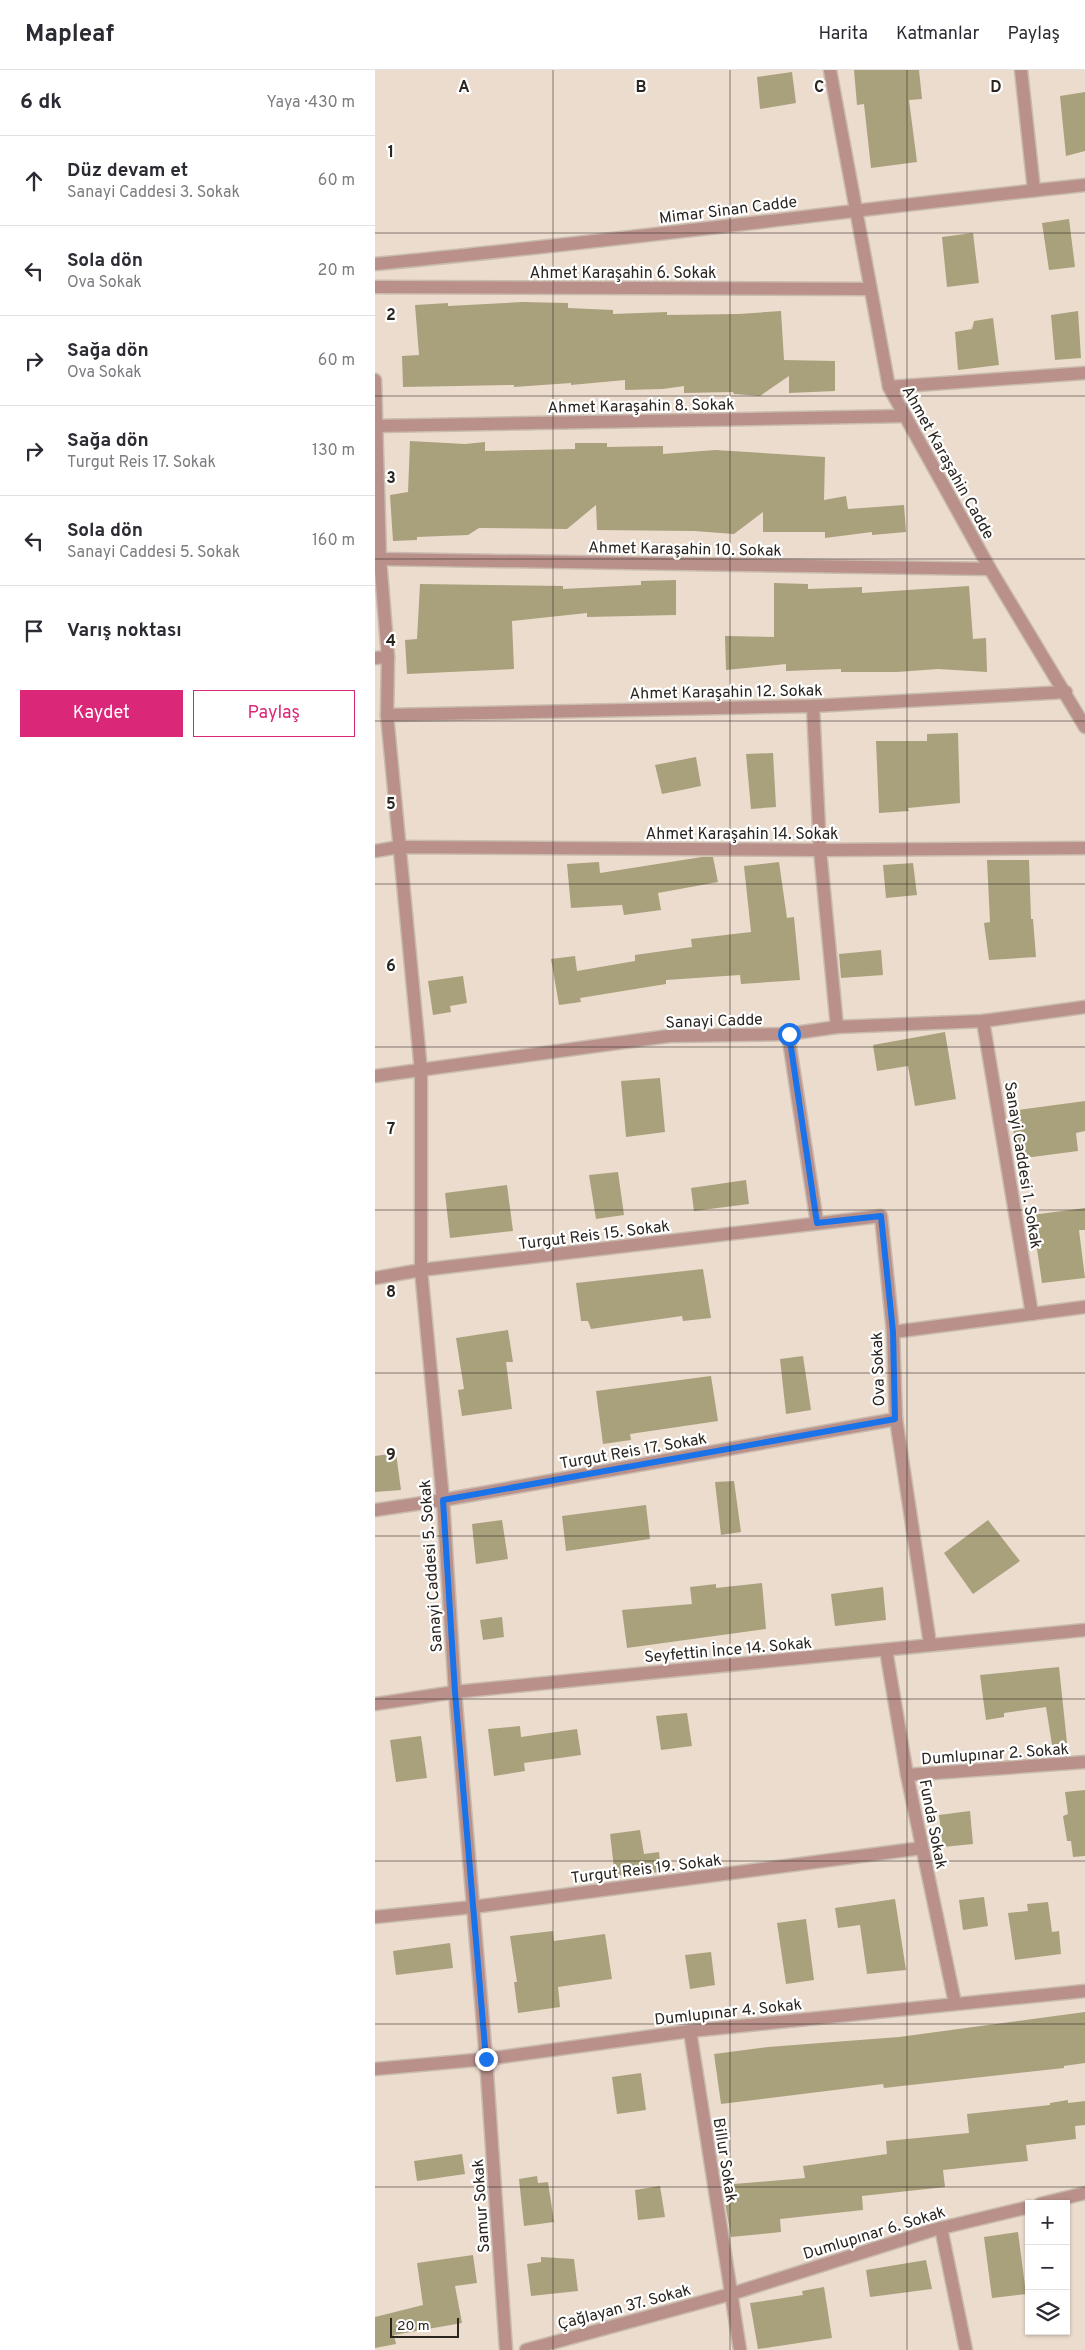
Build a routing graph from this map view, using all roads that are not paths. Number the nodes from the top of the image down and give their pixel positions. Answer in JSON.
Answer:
{"nodes":[{"id":1,"x":830,"y":70,"type":"edge"},
{"id":2,"x":1021,"y":70,"type":"edge"},
{"id":3,"x":1085,"y":185,"type":"edge"},
{"id":4,"x":1033,"y":190,"type":"junction"},
{"id":5,"x":855,"y":210,"type":"junction"},
{"id":6,"x":375,"y":264,"type":"edge"},
{"id":7,"x":375,"y":287,"type":"edge"},
{"id":8,"x":870,"y":290,"type":"junction"},
{"id":9,"x":1085,"y":373,"type":"edge"},
{"id":10,"x":375,"y":380,"type":"edge"},
{"id":11,"x":889,"y":387,"type":"junction"},
{"id":12,"x":905,"y":416,"type":"junction"},
{"id":13,"x":376,"y":426,"type":"edge"},
{"id":14,"x":380,"y":559,"type":"junction"},
{"id":15,"x":990,"y":569,"type":"junction"},
{"id":16,"x":388,"y":657,"type":"junction"},
{"id":17,"x":375,"y":658,"type":"edge"},
{"id":18,"x":1066,"y":692,"type":"junction"},
{"id":19,"x":813,"y":706,"type":"junction"},
{"id":20,"x":387,"y":715,"type":"junction"},
{"id":21,"x":1085,"y":727,"type":"edge"},
{"id":22,"x":399,"y":846,"type":"junction"},
{"id":23,"x":1085,"y":848,"type":"edge"},
{"id":24,"x":821,"y":850,"type":"junction"},
{"id":25,"x":375,"y":851,"type":"edge"},
{"id":26,"x":1085,"y":1007,"type":"edge"},
{"id":27,"x":983,"y":1021,"type":"junction"},
{"id":28,"x":837,"y":1027,"type":"junction"},
{"id":29,"x":789,"y":1034,"type":"junction"},
{"id":30,"x":421,"y":1071,"type":"junction"},
{"id":31,"x":375,"y":1076,"type":"edge"},
{"id":32,"x":817,"y":1223,"type":"junction"},
{"id":33,"x":421,"y":1270,"type":"junction"},
{"id":34,"x":375,"y":1278,"type":"edge"},
{"id":35,"x":1085,"y":1307,"type":"edge"},
{"id":36,"x":1032,"y":1314,"type":"junction"},
{"id":37,"x":893,"y":1332,"type":"junction"},
{"id":38,"x":895,"y":1419,"type":"junction"},
{"id":39,"x":443,"y":1500,"type":"junction"},
{"id":40,"x":375,"y":1510,"type":"edge"},
{"id":41,"x":1085,"y":1630,"type":"edge"},
{"id":42,"x":930,"y":1644,"type":"junction"},
{"id":43,"x":886,"y":1650,"type":"junction"},
{"id":44,"x":455,"y":1692,"type":"junction"},
{"id":45,"x":375,"y":1704,"type":"edge"},
{"id":46,"x":1085,"y":1762,"type":"edge"},
{"id":47,"x":907,"y":1775,"type":"junction"},
{"id":48,"x":922,"y":1848,"type":"junction"},
{"id":49,"x":473,"y":1906,"type":"junction"},
{"id":50,"x":375,"y":1917,"type":"edge"},
{"id":51,"x":1085,"y":1991,"type":"edge"},
{"id":52,"x":955,"y":2003,"type":"junction"},
{"id":53,"x":690,"y":2031,"type":"junction"},
{"id":54,"x":486,"y":2059,"type":"junction"},
{"id":55,"x":375,"y":2069,"type":"edge"},
{"id":56,"x":1085,"y":2193,"type":"edge"},
{"id":57,"x":1057,"y":2200,"type":"edge"},
{"id":58,"x":1025,"y":2208,"type":"edge"},
{"id":59,"x":941,"y":2228,"type":"junction"},
{"id":60,"x":731,"y":2294,"type":"junction"},
{"id":61,"x":506,"y":2350,"type":"edge"},
{"id":62,"x":526,"y":2350,"type":"edge"},
{"id":63,"x":740,"y":2350,"type":"edge"},
{"id":64,"x":966,"y":2350,"type":"edge"}],
"edges":[{"from":1,"to":5,"type":"street","name":"Ahmet Karaşahin Cadde"},
{"from":2,"to":4,"type":"street"},
{"from":3,"to":4,"type":"street","name":"Mimar Sinan Cadde"},
{"from":4,"to":5,"type":"street","name":"Mimar Sinan Cadde"},
{"from":5,"to":6,"type":"street","name":"Mimar Sinan Cadde"},
{"from":5,"to":8,"type":"street","name":"Ahmet Karaşahin Cadde"},
{"from":7,"to":8,"type":"street","name":"Ahmet Karaşahin 6. Sokak"},
{"from":8,"to":11,"type":"street","name":"Ahmet Karaşahin Cadde"},
{"from":9,"to":11,"type":"street"},
{"from":10,"to":13,"type":"street","name":"Sanayi Caddesi 5. Sokak"},
{"from":11,"to":12,"type":"street","name":"Ahmet Karaşahin Cadde"},
{"from":12,"to":13,"type":"street","name":"Ahmet Karaşahin 8. Sokak"},
{"from":12,"to":15,"type":"street","name":"Ahmet Karaşahin Cadde"},
{"from":13,"to":14,"type":"street","name":"Sanayi Caddesi 5. Sokak"},
{"from":14,"to":15,"type":"street","name":"Ahmet Karaşahin 10. Sokak"},
{"from":14,"to":16,"type":"street","name":"Sanayi Caddesi 5. Sokak"},
{"from":15,"to":18,"type":"street","name":"Ahmet Karaşahin Cadde"},
{"from":16,"to":17,"type":"street"},
{"from":16,"to":20,"type":"street","name":"Sanayi Caddesi 5. Sokak"},
{"from":18,"to":19,"type":"street","name":"Ahmet Karaşahin 12. Sokak"},
{"from":18,"to":21,"type":"street","name":"Ahmet Karaşahin Cadde"},
{"from":19,"to":20,"type":"street","name":"Ahmet Karaşahin 12. Sokak"},
{"from":19,"to":24,"type":"street"},
{"from":20,"to":22,"type":"street","name":"Sanayi Caddesi 5. Sokak"},
{"from":22,"to":24,"type":"street","name":"Ahmet Karaşahin 14. Sokak"},
{"from":22,"to":25,"type":"street","name":"Ahmet Karaşahin 14. Sokak"},
{"from":22,"to":30,"type":"street","name":"Sanayi Caddesi 5. Sokak"},
{"from":23,"to":24,"type":"street","name":"Ahmet Karaşahin 14. Sokak"},
{"from":24,"to":28,"type":"street"},
{"from":26,"to":27,"type":"street","name":"Sanayi Cadde"},
{"from":27,"to":28,"type":"street","name":"Sanayi Cadde"},
{"from":27,"to":36,"type":"street","name":"Sanayi Caddesi 1. Sokak"},
{"from":28,"to":29,"type":"street","name":"Sanayi Cadde"},
{"from":29,"to":30,"type":"street","name":"Sanayi Cadde"},
{"from":29,"to":32,"type":"street"},
{"from":30,"to":31,"type":"street","name":"Sanayi Cadde"},
{"from":30,"to":33,"type":"street","name":"Sanayi Caddesi 5. Sokak"},
{"from":32,"to":33,"type":"street","name":"Turgut Reis 15. Sokak"},
{"from":32,"to":37,"type":"street","name":"Ova Sokak"},
{"from":33,"to":34,"type":"street","name":"Turgut Reis 15. Sokak"},
{"from":33,"to":39,"type":"street","name":"Sanayi Caddesi 5. Sokak"},
{"from":35,"to":36,"type":"street"},
{"from":36,"to":37,"type":"street"},
{"from":37,"to":38,"type":"street","name":"Ova Sokak"},
{"from":38,"to":39,"type":"street","name":"Turgut Reis 17. Sokak"},
{"from":38,"to":42,"type":"street","name":"Ova Sokak"},
{"from":39,"to":40,"type":"street","name":"Turgut Reis 17. Sokak"},
{"from":39,"to":44,"type":"street","name":"Sanayi Caddesi 5. Sokak"},
{"from":41,"to":42,"type":"street","name":"Seyfettin İnce 14. Sokak"},
{"from":42,"to":43,"type":"street","name":"Seyfettin İnce 14. Sokak"},
{"from":43,"to":44,"type":"street","name":"Seyfettin İnce 14. Sokak"},
{"from":43,"to":47,"type":"street","name":"Funda Sokak"},
{"from":44,"to":45,"type":"street","name":"Seyfettin İnce 14. Sokak"},
{"from":44,"to":49,"type":"street","name":"Sanayi Caddesi 5. Sokak"},
{"from":46,"to":47,"type":"street","name":"Dumlupınar 2. Sokak"},
{"from":47,"to":48,"type":"street","name":"Funda Sokak"},
{"from":48,"to":49,"type":"street","name":"Turgut Reis 19. Sokak"},
{"from":48,"to":52,"type":"street","name":"Funda Sokak"},
{"from":49,"to":50,"type":"street","name":"Turgut Reis 19. Sokak"},
{"from":49,"to":54,"type":"street","name":"Sanayi Caddesi 5. Sokak"},
{"from":51,"to":52,"type":"street","name":"Dumlupınar 4. Sokak"},
{"from":52,"to":53,"type":"street","name":"Dumlupınar 4. Sokak"},
{"from":53,"to":54,"type":"street","name":"Dumlupınar 4. Sokak"},
{"from":53,"to":60,"type":"street","name":"Billur Sokak"},
{"from":54,"to":55,"type":"street","name":"Dumlupınar 4. Sokak"},
{"from":54,"to":61,"type":"street","name":"Samur Sokak"},
{"from":56,"to":57,"type":"street"},
{"from":58,"to":59,"type":"street","name":"Dumlupınar 6. Sokak"},
{"from":59,"to":60,"type":"street","name":"Dumlupınar 6. Sokak"},
{"from":59,"to":64,"type":"street"},
{"from":60,"to":62,"type":"street","name":"Çağlayan 37. Sokak"},
{"from":60,"to":63,"type":"street","name":"Billur Sokak"}]}
